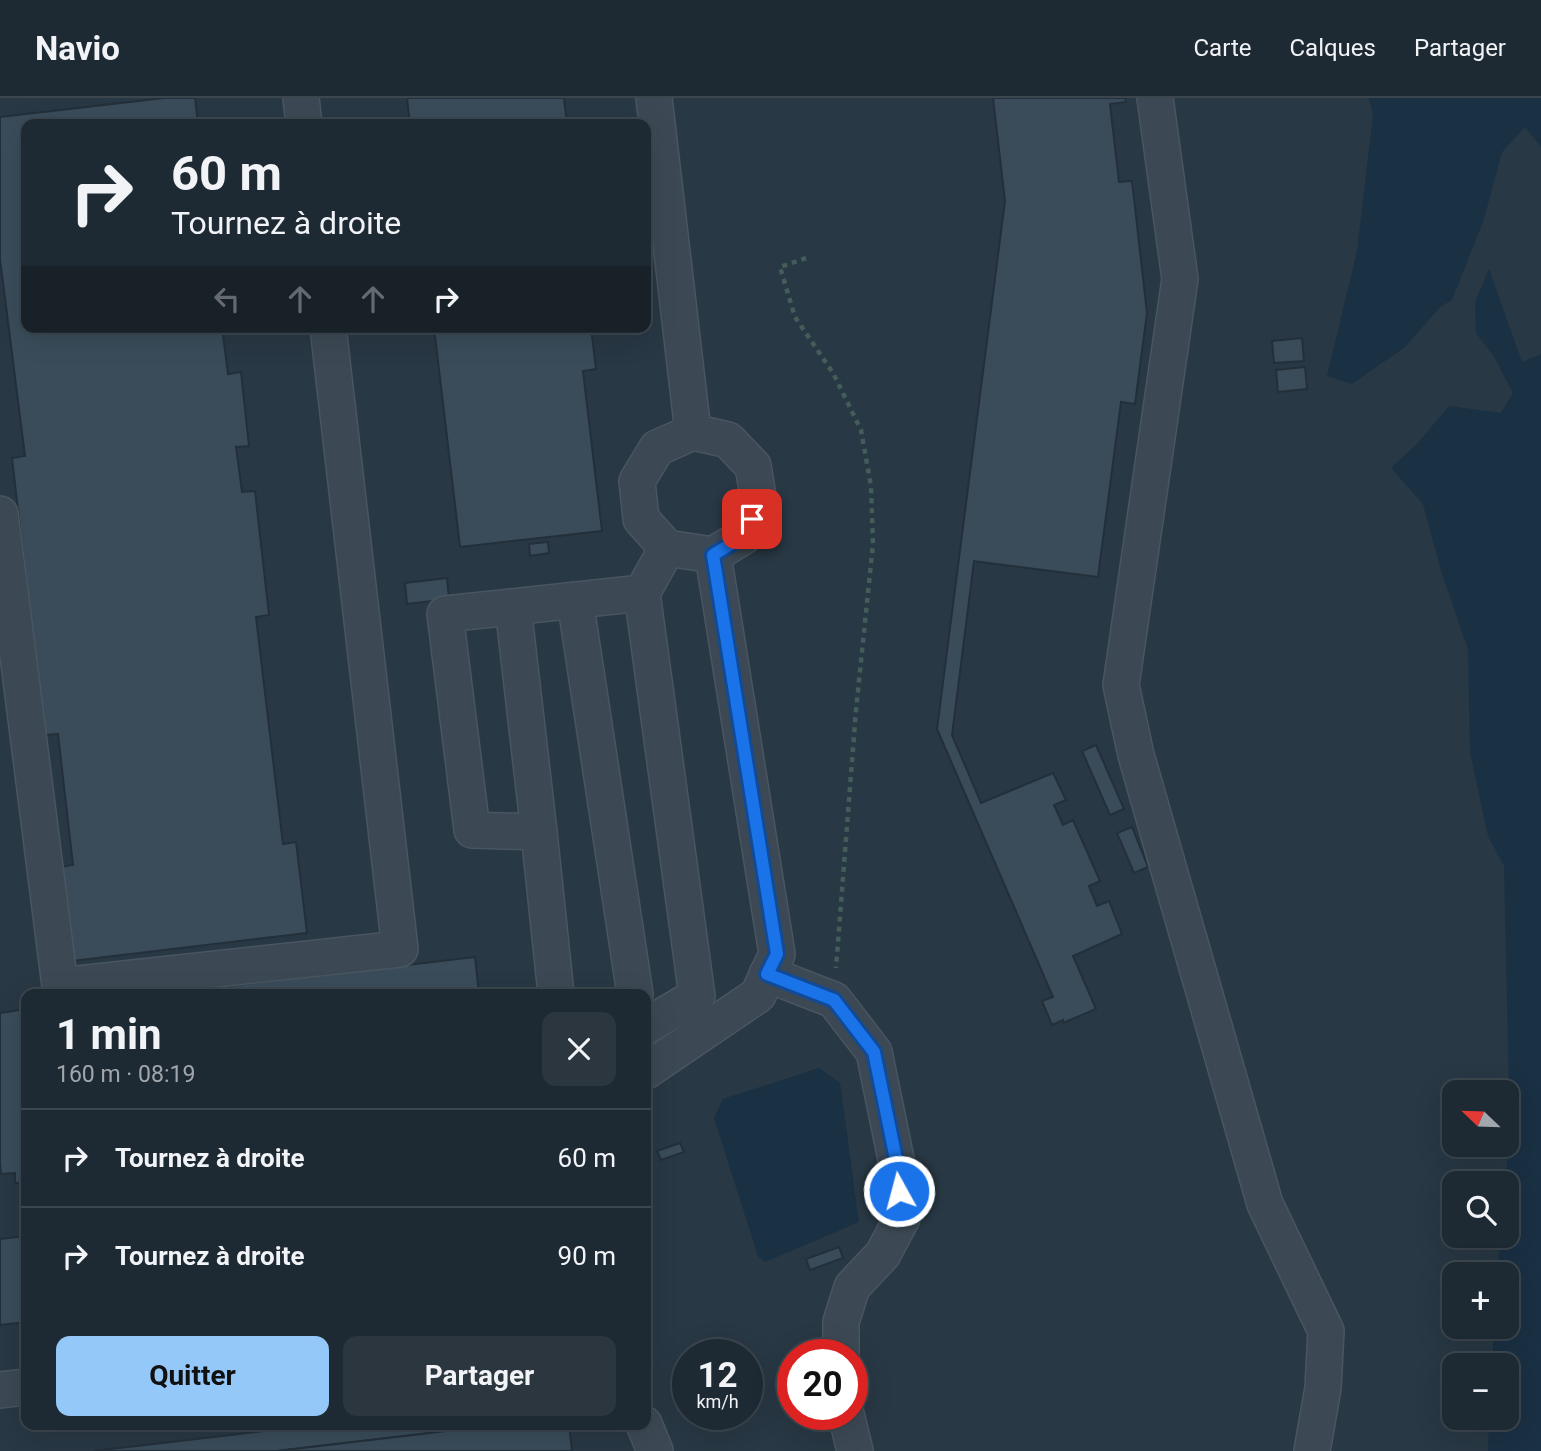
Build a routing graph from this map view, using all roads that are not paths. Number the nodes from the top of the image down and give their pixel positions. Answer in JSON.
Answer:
{"nodes":[{"id":1,"x":301,"y":98,"type":"edge"},
{"id":2,"x":654,"y":98,"type":"edge"},
{"id":3,"x":1154,"y":98,"type":"edge"},
{"id":4,"x":303,"y":119,"type":"edge"},
{"id":5,"x":329,"y":333,"type":"edge"},
{"id":6,"x":692,"y":432,"type":"junction"},
{"id":7,"x":0,"y":514,"type":"edge"},
{"id":8,"x":667,"y":548,"type":"junction"},
{"id":9,"x":713,"y":555,"type":"junction"},
{"id":10,"x":642,"y":593,"type":"junction"},
{"id":11,"x":575,"y":600,"type":"junction"},
{"id":12,"x":513,"y":607,"type":"junction"},
{"id":13,"x":539,"y":831,"type":"junction"},
{"id":14,"x":767,"y":974,"type":"junction"},
{"id":15,"x":555,"y":989,"type":"edge"},
{"id":16,"x":634,"y":989,"type":"edge"},
{"id":17,"x":651,"y":1024,"type":"edge"},
{"id":18,"x":651,"y":1068,"type":"edge"},
{"id":19,"x":841,"y":1339,"type":"edge"},
{"id":20,"x":21,"y":1388,"type":"edge"},
{"id":21,"x":0,"y":1390,"type":"edge"},
{"id":22,"x":647,"y":1430,"type":"edge"},
{"id":23,"x":850,"y":1430,"type":"edge"},
{"id":24,"x":654,"y":1451,"type":"edge"},
{"id":25,"x":855,"y":1451,"type":"edge"},
{"id":26,"x":1312,"y":1451,"type":"edge"}],
"edges":[{"from":1,"to":4,"type":"lane"},
{"from":2,"to":6,"type":"lane"},
{"from":3,"to":26,"type":"lane"},
{"from":5,"to":7,"type":"lane"},
{"from":6,"to":8,"type":"lane"},
{"from":6,"to":9,"type":"lane"},
{"from":8,"to":9,"type":"lane"},
{"from":8,"to":10,"type":"lane"},
{"from":9,"to":14,"type":"lane"},
{"from":10,"to":11,"type":"lane"},
{"from":10,"to":17,"type":"lane"},
{"from":11,"to":12,"type":"lane"},
{"from":11,"to":16,"type":"lane"},
{"from":12,"to":13,"type":"lane"},
{"from":12,"to":13,"type":"lane"},
{"from":13,"to":15,"type":"lane"},
{"from":14,"to":18,"type":"lane"},
{"from":14,"to":19,"type":"lane"},
{"from":20,"to":21,"type":"lane"},
{"from":22,"to":24,"type":"lane"},
{"from":23,"to":25,"type":"lane"}]}
